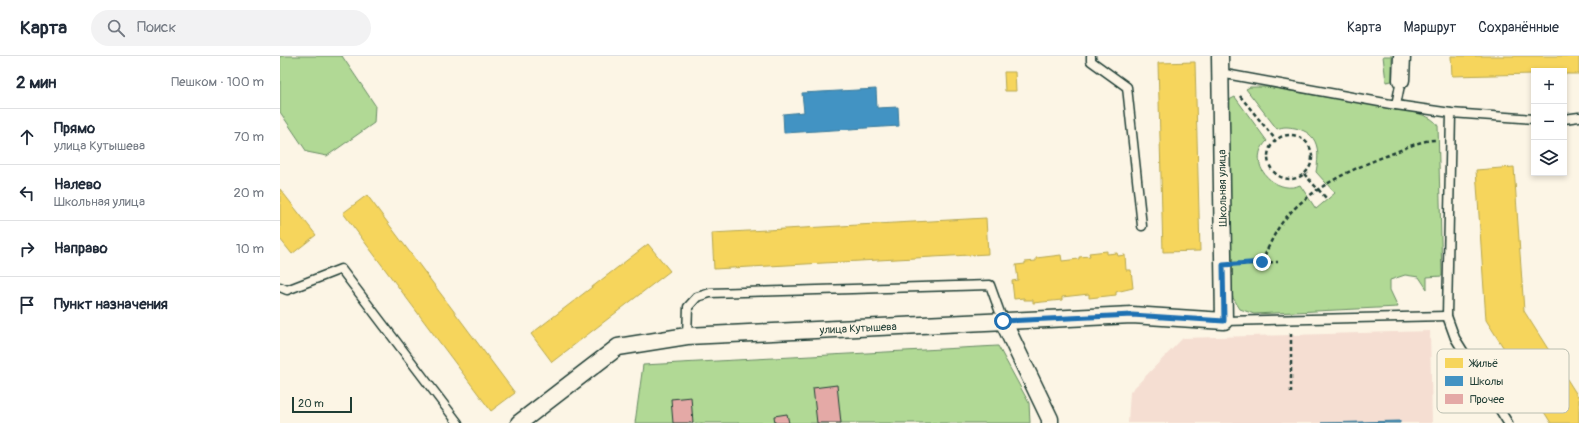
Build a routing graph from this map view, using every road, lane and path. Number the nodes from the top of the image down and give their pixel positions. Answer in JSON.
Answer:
{"nodes":[{"id":1,"x":1090,"y":56,"type":"edge"},
{"id":2,"x":1220,"y":56,"type":"edge"},
{"id":3,"x":1402,"y":56,"type":"edge"},
{"id":4,"x":1220,"y":73,"type":"junction"},
{"id":5,"x":1400,"y":80,"type":"joint"},
{"id":6,"x":1396,"y":106,"type":"junction"},
{"id":7,"x":1451,"y":114,"type":"junction"},
{"id":8,"x":1579,"y":117,"type":"edge"},
{"id":9,"x":1531,"y":119,"type":"edge"},
{"id":10,"x":1567,"y":119,"type":"edge"},
{"id":11,"x":1275,"y":139,"type":"junction"},
{"id":12,"x":1451,"y":140,"type":"junction"},
{"id":13,"x":1304,"y":174,"type":"junction"},
{"id":14,"x":1319,"y":190,"type":"junction"},
{"id":15,"x":1327,"y":199,"type":"dead end"},
{"id":16,"x":1142,"y":226,"type":"dead end"},
{"id":17,"x":1262,"y":262,"type":"junction"},
{"id":18,"x":1278,"y":262,"type":"dead end"},
{"id":19,"x":1223,"y":265,"type":"junction"},
{"id":20,"x":280,"y":287,"type":"edge"},
{"id":21,"x":1447,"y":316,"type":"junction"},
{"id":22,"x":1291,"y":319,"type":"junction"},
{"id":23,"x":1003,"y":321,"type":"junction"},
{"id":24,"x":1224,"y":321,"type":"junction"},
{"id":25,"x":687,"y":336,"type":"junction"},
{"id":26,"x":1462,"y":349,"type":"edge"},
{"id":27,"x":1291,"y":392,"type":"dead end"},
{"id":28,"x":1502,"y":413,"type":"edge"},
{"id":29,"x":458,"y":423,"type":"edge"},
{"id":30,"x":519,"y":423,"type":"edge"},
{"id":31,"x":1050,"y":423,"type":"edge"},
{"id":32,"x":1508,"y":423,"type":"edge"}],
"edges":[{"from":1,"to":16,"type":"lane"},
{"from":2,"to":4,"type":"street","name":"Школьная улица"},
{"from":3,"to":5,"type":"street"},
{"from":4,"to":6,"type":"lane"},
{"from":4,"to":11,"type":"path"},
{"from":4,"to":19,"type":"street","name":"Школьная улица"},
{"from":5,"to":6,"type":"lane"},
{"from":6,"to":7,"type":"lane"},
{"from":7,"to":9,"type":"lane"},
{"from":7,"to":12,"type":"lane"},
{"from":8,"to":10,"type":"lane"},
{"from":11,"to":13,"type":"path"},
{"from":11,"to":13,"type":"path"},
{"from":12,"to":14,"type":"path"},
{"from":12,"to":21,"type":"lane"},
{"from":13,"to":14,"type":"path"},
{"from":14,"to":15,"type":"path"},
{"from":14,"to":17,"type":"path"},
{"from":17,"to":18,"type":"path"},
{"from":17,"to":19,"type":"path"},
{"from":19,"to":24,"type":"street","name":"Школьная улица"},
{"from":20,"to":29,"type":"lane"},
{"from":21,"to":22,"type":"lane"},
{"from":21,"to":26,"type":"lane"},
{"from":22,"to":24,"type":"lane"},
{"from":22,"to":27,"type":"path"},
{"from":23,"to":24,"type":"street","name":"улица Кутышева"},
{"from":23,"to":25,"type":"street","name":"улица Кутышева"},
{"from":23,"to":25,"type":"lane"},
{"from":23,"to":31,"type":"street"},
{"from":25,"to":30,"type":"street","name":"улица Кутышева"},
{"from":28,"to":32,"type":"lane"}]}
